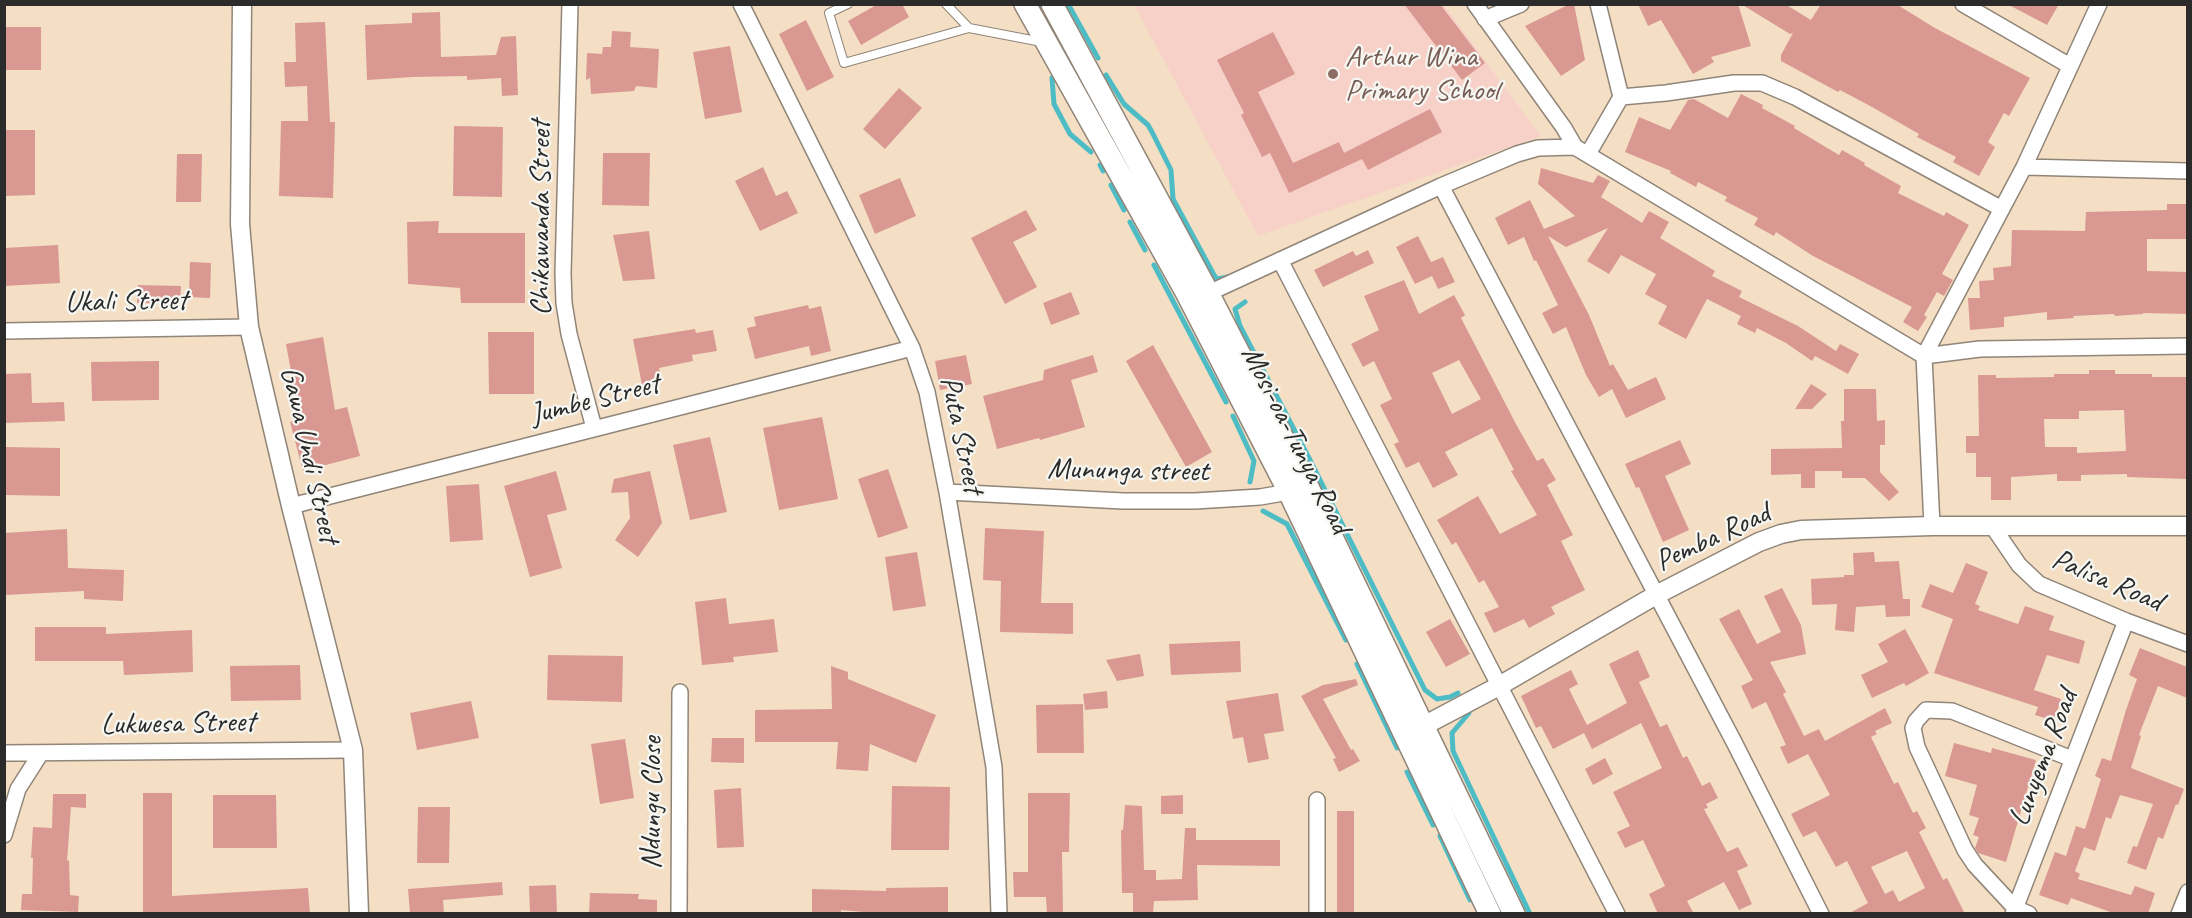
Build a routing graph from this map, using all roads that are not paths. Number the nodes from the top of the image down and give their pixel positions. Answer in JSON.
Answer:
{"nodes":[{"id":1,"x":242,"y":4,"type":"edge"},
{"id":2,"x":570,"y":4,"type":"edge"},
{"id":3,"x":741,"y":4,"type":"edge"},
{"id":4,"x":848,"y":4,"type":"edge"},
{"id":5,"x":946,"y":4,"type":"edge"},
{"id":6,"x":1025,"y":4,"type":"edge"},
{"id":7,"x":1052,"y":4,"type":"edge"},
{"id":8,"x":1475,"y":4,"type":"edge"},
{"id":9,"x":1521,"y":4,"type":"edge"},
{"id":10,"x":1598,"y":4,"type":"edge"},
{"id":11,"x":1963,"y":4,"type":"edge"},
{"id":12,"x":2099,"y":4,"type":"edge"},
{"id":13,"x":1485,"y":19,"type":"junction"},
{"id":14,"x":969,"y":28,"type":"junction"},
{"id":15,"x":1046,"y":43,"type":"junction"},
{"id":16,"x":2070,"y":66,"type":"junction"},
{"id":17,"x":1621,"y":97,"type":"junction"},
{"id":18,"x":1581,"y":150,"type":"junction"},
{"id":19,"x":2024,"y":167,"type":"junction"},
{"id":20,"x":2187,"y":171,"type":"edge"},
{"id":21,"x":1441,"y":186,"type":"junction"},
{"id":22,"x":2002,"y":208,"type":"junction"},
{"id":23,"x":1280,"y":260,"type":"junction"},
{"id":24,"x":1199,"y":297,"type":"junction"},
{"id":25,"x":249,"y":327,"type":"junction"},
{"id":26,"x":4,"y":331,"type":"edge"},
{"id":27,"x":2187,"y":346,"type":"edge"},
{"id":28,"x":912,"y":348,"type":"junction"},
{"id":29,"x":1924,"y":356,"type":"junction"},
{"id":30,"x":594,"y":428,"type":"junction"},
{"id":31,"x":1297,"y":488,"type":"junction"},
{"id":32,"x":947,"y":492,"type":"junction"},
{"id":33,"x":291,"y":506,"type":"junction"},
{"id":34,"x":1932,"y":526,"type":"junction"},
{"id":35,"x":2187,"y":526,"type":"edge"},
{"id":36,"x":1993,"y":527,"type":"junction"},
{"id":37,"x":1656,"y":595,"type":"junction"},
{"id":38,"x":2126,"y":621,"type":"junction"},
{"id":39,"x":2187,"y":644,"type":"edge"},
{"id":40,"x":1499,"y":686,"type":"junction"},
{"id":41,"x":680,"y":692,"type":"dead end"},
{"id":42,"x":1415,"y":730,"type":"junction"},
{"id":43,"x":353,"y":750,"type":"junction"},
{"id":44,"x":4,"y":753,"type":"edge"},
{"id":45,"x":41,"y":753,"type":"junction"},
{"id":46,"x":2072,"y":759,"type":"junction"},
{"id":47,"x":1317,"y":800,"type":"dead end"},
{"id":48,"x":4,"y":835,"type":"edge"},
{"id":49,"x":2187,"y":892,"type":"edge"},
{"id":50,"x":2019,"y":912,"type":"edge"},
{"id":51,"x":359,"y":914,"type":"edge"},
{"id":52,"x":679,"y":914,"type":"edge"},
{"id":53,"x":999,"y":914,"type":"edge"},
{"id":54,"x":1317,"y":914,"type":"edge"},
{"id":55,"x":1491,"y":914,"type":"edge"},
{"id":56,"x":1514,"y":914,"type":"edge"},
{"id":57,"x":1617,"y":914,"type":"edge"},
{"id":58,"x":1821,"y":914,"type":"edge"},
{"id":59,"x":2180,"y":914,"type":"edge"}],
"edges":[{"from":1,"to":25,"type":"street","name":"Gawa Undi Street"},
{"from":2,"to":30,"type":"street","name":"Chikawanda Street"},
{"from":3,"to":28,"type":"street","name":"Puta Street"},
{"from":4,"to":14,"type":"lane"},
{"from":5,"to":14,"type":"lane"},
{"from":6,"to":15,"type":"main road","name":"Mosi-oa-Tunya Road"},
{"from":7,"to":24,"type":"main road","name":"Mosi-oa-Tunya Road"},
{"from":8,"to":13,"type":"street"},
{"from":9,"to":13,"type":"street"},
{"from":10,"to":17,"type":"street"},
{"from":11,"to":16,"type":"street"},
{"from":12,"to":16,"type":"street"},
{"from":13,"to":18,"type":"street"},
{"from":14,"to":15,"type":"lane"},
{"from":15,"to":24,"type":"main road","name":"Mosi-oa-Tunya Road"},
{"from":16,"to":19,"type":"street"},
{"from":17,"to":18,"type":"street"},
{"from":17,"to":22,"type":"street"},
{"from":18,"to":21,"type":"street"},
{"from":18,"to":29,"type":"street"},
{"from":19,"to":20,"type":"street"},
{"from":19,"to":22,"type":"street"},
{"from":21,"to":23,"type":"street"},
{"from":21,"to":37,"type":"street"},
{"from":22,"to":29,"type":"street"},
{"from":23,"to":24,"type":"street"},
{"from":23,"to":40,"type":"street"},
{"from":24,"to":31,"type":"main road","name":"Mosi-oa-Tunya Road"},
{"from":25,"to":26,"type":"street","name":"Ukali Street"},
{"from":25,"to":33,"type":"street","name":"Gawa Undi Street"},
{"from":27,"to":29,"type":"street"},
{"from":28,"to":30,"type":"street","name":"Jumbe Street"},
{"from":28,"to":32,"type":"street","name":"Puta Street"},
{"from":29,"to":34,"type":"street"},
{"from":30,"to":33,"type":"street","name":"Jumbe Street"},
{"from":31,"to":32,"type":"street","name":"Mununga street"},
{"from":31,"to":42,"type":"main road","name":"Mosi-oa-Tunya Road"},
{"from":32,"to":53,"type":"street","name":"Puta Street"},
{"from":33,"to":43,"type":"street","name":"Gawa Undi Street"},
{"from":34,"to":36,"type":"street","name":"Pemba Road"},
{"from":34,"to":37,"type":"street","name":"Pemba Road"},
{"from":35,"to":36,"type":"street","name":"Pemba Road"},
{"from":36,"to":38,"type":"street","name":"Palisa Road"},
{"from":37,"to":40,"type":"street","name":"Pemba Road"},
{"from":37,"to":58,"type":"street"},
{"from":38,"to":39,"type":"street","name":"Palisa Road"},
{"from":38,"to":46,"type":"street","name":"Lunyema Road"},
{"from":40,"to":42,"type":"street","name":"Pemba Road"},
{"from":40,"to":57,"type":"street"},
{"from":41,"to":52,"type":"street","name":"Ndungu Close"},
{"from":42,"to":55,"type":"main road","name":"Mosi-oa-Tunya Road"},
{"from":42,"to":56,"type":"main road","name":"Mosi-oa-Tunya Road"},
{"from":43,"to":45,"type":"street","name":"Lukwesa Street"},
{"from":43,"to":51,"type":"street","name":"Gawa Undi Street"},
{"from":44,"to":45,"type":"street","name":"Lukwesa Street"},
{"from":45,"to":48,"type":"street"},
{"from":46,"to":50,"type":"street","name":"Lunyema Road"},
{"from":46,"to":50,"type":"street"},
{"from":47,"to":54,"type":"street"},
{"from":49,"to":59,"type":"street"}]}
